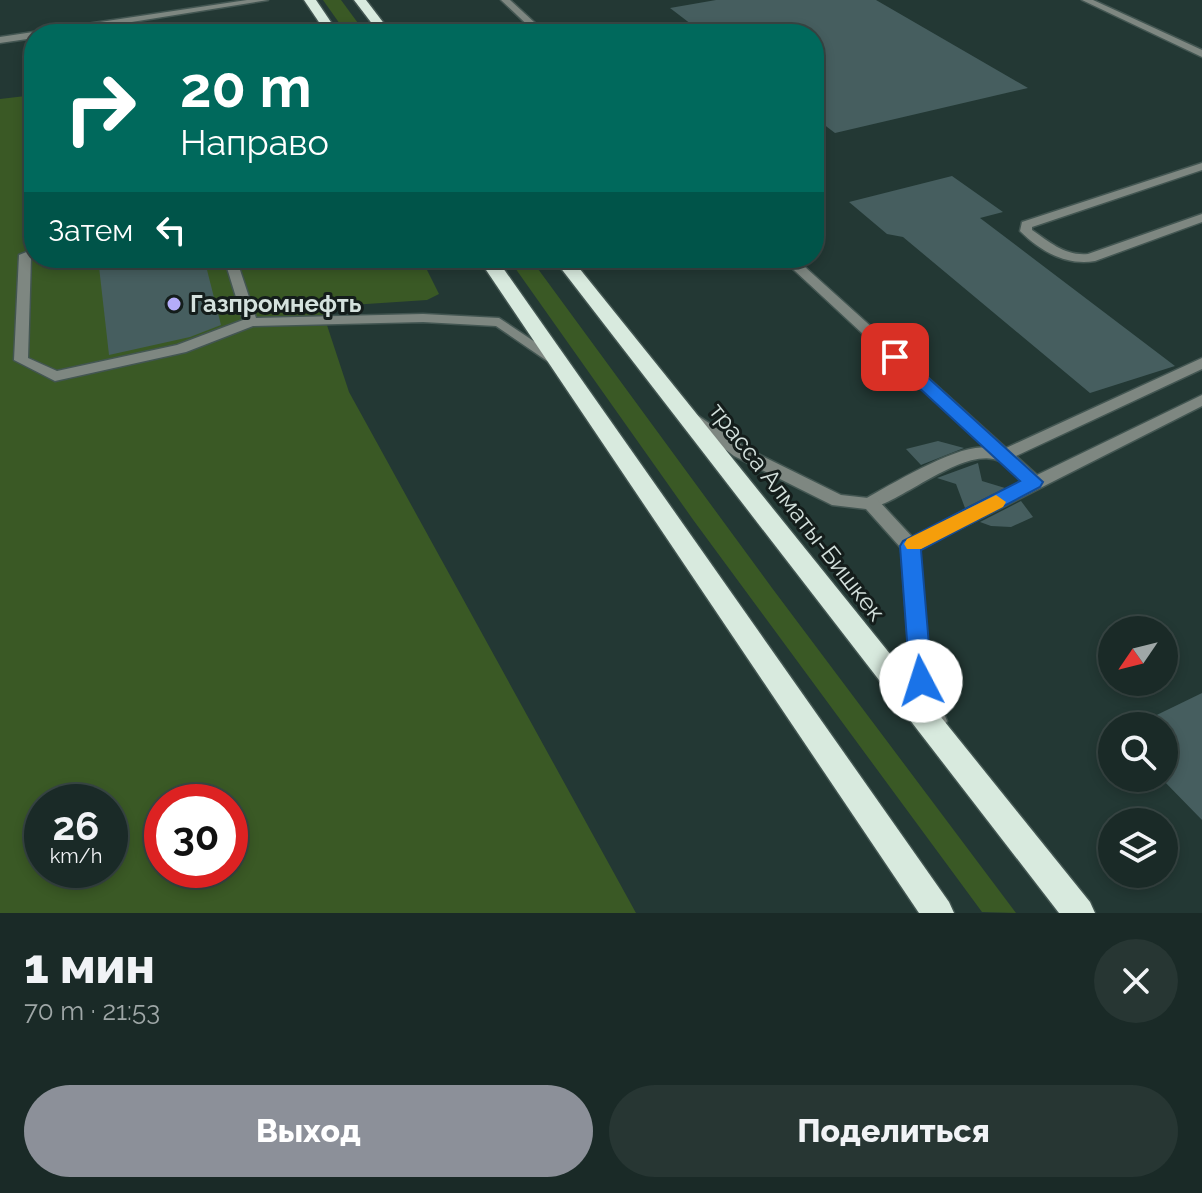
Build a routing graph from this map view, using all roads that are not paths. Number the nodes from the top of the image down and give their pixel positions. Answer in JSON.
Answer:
{"nodes":[{"id":1,"x":264,"y":0,"type":"edge"},
{"id":2,"x":310,"y":0,"type":"edge"},
{"id":3,"x":360,"y":0,"type":"edge"},
{"id":4,"x":505,"y":0,"type":"edge"},
{"id":5,"x":1086,"y":0,"type":"edge"},
{"id":6,"x":104,"y":24,"type":"edge"},
{"id":7,"x":326,"y":24,"type":"edge"},
{"id":8,"x":378,"y":24,"type":"edge"},
{"id":9,"x":531,"y":24,"type":"edge"},
{"id":10,"x":24,"y":36,"type":"edge"},
{"id":11,"x":0,"y":40,"type":"edge"},
{"id":12,"x":1202,"y":54,"type":"edge"},
{"id":13,"x":1202,"y":166,"type":"edge"},
{"id":14,"x":1202,"y":218,"type":"edge"},
{"id":15,"x":25,"y":268,"type":"edge"},
{"id":16,"x":233,"y":268,"type":"edge"},
{"id":17,"x":494,"y":268,"type":"edge"},
{"id":18,"x":570,"y":268,"type":"edge"},
{"id":19,"x":798,"y":268,"type":"edge"},
{"id":20,"x":251,"y":322,"type":"junction"},
{"id":21,"x":559,"y":363,"type":"junction"},
{"id":22,"x":1202,"y":363,"type":"edge"},
{"id":23,"x":1202,"y":400,"type":"edge"},
{"id":24,"x":678,"y":407,"type":"junction"},
{"id":25,"x":1003,"y":456,"type":"junction"},
{"id":26,"x":1034,"y":482,"type":"junction"},
{"id":27,"x":871,"y":503,"type":"junction"},
{"id":28,"x":910,"y":546,"type":"junction"},
{"id":29,"x":948,"y":748,"type":"junction"},
{"id":30,"x":938,"y":913,"type":"edge"},
{"id":31,"x":1079,"y":913,"type":"edge"}],
"edges":[{"from":1,"to":6,"type":"street"},
{"from":2,"to":7,"type":"highway"},
{"from":3,"to":8,"type":"highway"},
{"from":4,"to":9,"type":"street"},
{"from":5,"to":12,"type":"street"},
{"from":10,"to":11,"type":"street"},
{"from":13,"to":14,"type":"street"},
{"from":15,"to":20,"type":"street"},
{"from":16,"to":20,"type":"street"},
{"from":17,"to":21,"type":"highway"},
{"from":18,"to":24,"type":"highway","name":"трасса Алматы-Бишкек"},
{"from":19,"to":25,"type":"street"},
{"from":20,"to":21,"type":"street"},
{"from":21,"to":30,"type":"highway"},
{"from":22,"to":25,"type":"street"},
{"from":23,"to":26,"type":"street"},
{"from":24,"to":27,"type":"street"},
{"from":24,"to":29,"type":"highway","name":"трасса Алматы-Бишкек"},
{"from":25,"to":26,"type":"street"},
{"from":25,"to":27,"type":"street"},
{"from":26,"to":28,"type":"street"},
{"from":27,"to":28,"type":"street"},
{"from":28,"to":29,"type":"street"},
{"from":29,"to":31,"type":"highway","name":"трасса Алматы-Бишкек"}]}
